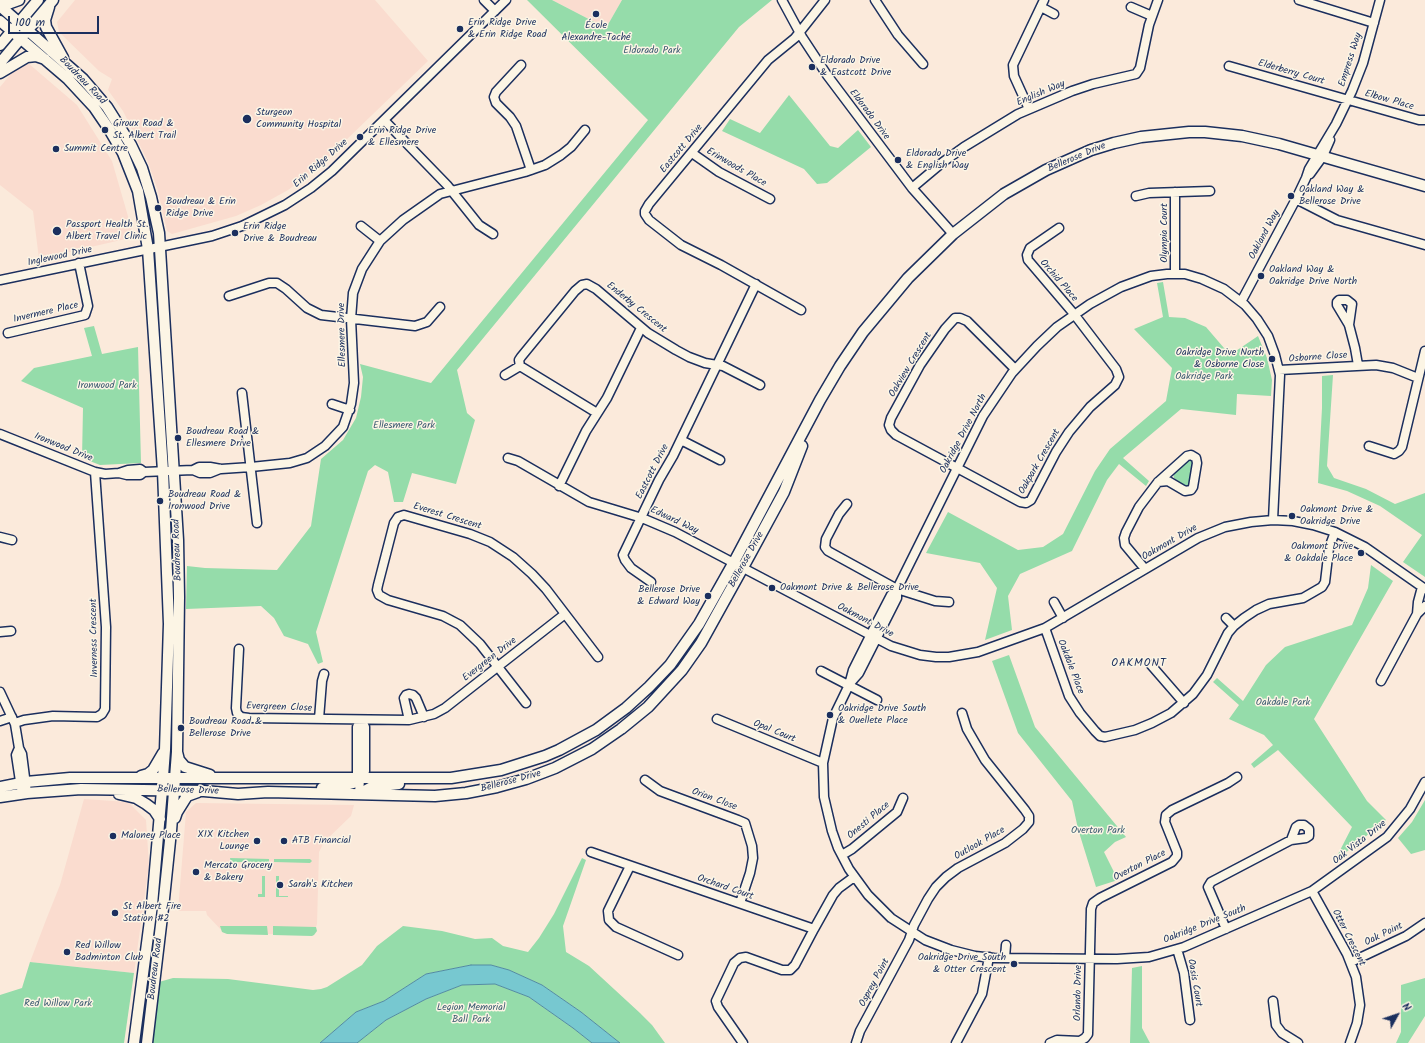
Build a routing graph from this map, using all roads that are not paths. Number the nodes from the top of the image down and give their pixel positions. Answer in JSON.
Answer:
{"nodes":[{"id":1,"x":19,"y":0,"type":"edge"},
{"id":2,"x":38,"y":0,"type":"edge"},
{"id":3,"x":484,"y":0,"type":"edge"},
{"id":4,"x":506,"y":0,"type":"edge"},
{"id":5,"x":782,"y":0,"type":"edge"},
{"id":6,"x":825,"y":0,"type":"edge"},
{"id":7,"x":875,"y":0,"type":"edge"},
{"id":8,"x":1158,"y":0,"type":"edge"},
{"id":9,"x":1299,"y":0,"type":"edge"},
{"id":10,"x":1380,"y":0,"type":"edge"},
{"id":11,"x":52,"y":2,"type":"edge"},
{"id":12,"x":1042,"y":4,"type":"edge"},
{"id":13,"x":0,"y":5,"type":"edge"},
{"id":14,"x":1131,"y":7,"type":"dead end"},
{"id":15,"x":495,"y":11,"type":"junction"},
{"id":16,"x":1054,"y":14,"type":"dead end"},
{"id":17,"x":1152,"y":16,"type":"junction"},
{"id":18,"x":0,"y":21,"type":"edge"},
{"id":19,"x":19,"y":22,"type":"junction"},
{"id":20,"x":1374,"y":23,"type":"junction"},
{"id":21,"x":28,"y":30,"type":"junction"},
{"id":22,"x":12,"y":31,"type":"junction"},
{"id":23,"x":799,"y":32,"type":"junction"},
{"id":24,"x":21,"y":38,"type":"junction"},
{"id":25,"x":0,"y":45,"type":"edge"},
{"id":26,"x":45,"y":59,"type":"junction"},
{"id":27,"x":65,"y":62,"type":"junction"},
{"id":28,"x":0,"y":63,"type":"edge"},
{"id":29,"x":923,"y":64,"type":"dead end"},
{"id":30,"x":521,"y":66,"type":"dead end"},
{"id":31,"x":1230,"y":66,"type":"dead end"},
{"id":32,"x":0,"y":73,"type":"edge"},
{"id":33,"x":1348,"y":100,"type":"junction"},
{"id":34,"x":1029,"y":109,"type":"junction"},
{"id":35,"x":384,"y":120,"type":"junction"},
{"id":36,"x":1425,"y":120,"type":"edge"},
{"id":37,"x":585,"y":130,"type":"dead end"},
{"id":38,"x":692,"y":153,"type":"junction"},
{"id":39,"x":1320,"y":155,"type":"junction"},
{"id":40,"x":531,"y":170,"type":"junction"},
{"id":41,"x":1425,"y":186,"type":"edge"},
{"id":42,"x":912,"y":188,"type":"junction"},
{"id":43,"x":452,"y":191,"type":"junction"},
{"id":44,"x":1210,"y":191,"type":"dead end"},
{"id":45,"x":1175,"y":192,"type":"junction"},
{"id":46,"x":1136,"y":196,"type":"dead end"},
{"id":47,"x":770,"y":199,"type":"dead end"},
{"id":48,"x":1296,"y":199,"type":"junction"},
{"id":49,"x":361,"y":226,"type":"dead end"},
{"id":50,"x":1059,"y":228,"type":"dead end"},
{"id":51,"x":493,"y":234,"type":"dead end"},
{"id":52,"x":953,"y":234,"type":"junction"},
{"id":53,"x":380,"y":241,"type":"junction"},
{"id":54,"x":1425,"y":245,"type":"edge"},
{"id":55,"x":161,"y":246,"type":"junction"},
{"id":56,"x":148,"y":249,"type":"junction"},
{"id":57,"x":78,"y":263,"type":"junction"},
{"id":58,"x":1175,"y":274,"type":"junction"},
{"id":59,"x":0,"y":280,"type":"edge"},
{"id":60,"x":756,"y":284,"type":"junction"},
{"id":61,"x":229,"y":296,"type":"dead end"},
{"id":62,"x":1241,"y":302,"type":"junction"},
{"id":63,"x":440,"y":307,"type":"dead end"},
{"id":64,"x":802,"y":310,"type":"dead end"},
{"id":65,"x":1074,"y":314,"type":"junction"},
{"id":66,"x":351,"y":319,"type":"junction"},
{"id":67,"x":1348,"y":325,"type":"dead end"},
{"id":68,"x":641,"y":328,"type":"junction"},
{"id":69,"x":8,"y":333,"type":"dead end"},
{"id":70,"x":1425,"y":351,"type":"edge"},
{"id":71,"x":717,"y":365,"type":"junction"},
{"id":72,"x":1358,"y":365,"type":"junction"},
{"id":73,"x":520,"y":366,"type":"junction"},
{"id":74,"x":1015,"y":369,"type":"junction"},
{"id":75,"x":1279,"y":370,"type":"junction"},
{"id":76,"x":505,"y":375,"type":"dead end"},
{"id":77,"x":1418,"y":378,"type":"junction"},
{"id":78,"x":760,"y":385,"type":"dead end"},
{"id":79,"x":242,"y":393,"type":"dead end"},
{"id":80,"x":820,"y":400,"type":"junction"},
{"id":81,"x":332,"y":404,"type":"dead end"},
{"id":82,"x":350,"y":410,"type":"junction"},
{"id":83,"x":597,"y":413,"type":"junction"},
{"id":84,"x":0,"y":434,"type":"edge"},
{"id":85,"x":681,"y":440,"type":"junction"},
{"id":86,"x":1369,"y":446,"type":"dead end"},
{"id":87,"x":508,"y":458,"type":"dead end"},
{"id":88,"x":720,"y":460,"type":"dead end"},
{"id":89,"x":251,"y":468,"type":"junction"},
{"id":90,"x":957,"y":468,"type":"junction"},
{"id":91,"x":163,"y":471,"type":"junction"},
{"id":92,"x":174,"y":471,"type":"junction"},
{"id":93,"x":95,"y":472,"type":"junction"},
{"id":94,"x":1158,"y":482,"type":"junction"},
{"id":95,"x":559,"y":486,"type":"junction"},
{"id":96,"x":847,"y":504,"type":"dead end"},
{"id":97,"x":642,"y":518,"type":"junction"},
{"id":98,"x":1273,"y":520,"type":"junction"},
{"id":99,"x":257,"y":523,"type":"dead end"},
{"id":100,"x":1335,"y":532,"type":"junction"},
{"id":101,"x":0,"y":537,"type":"edge"},
{"id":102,"x":12,"y":540,"type":"dead end"},
{"id":103,"x":734,"y":562,"type":"junction"},
{"id":104,"x":743,"y":567,"type":"junction"},
{"id":105,"x":1145,"y":569,"type":"junction"},
{"id":106,"x":651,"y":582,"type":"dead end"},
{"id":107,"x":1423,"y":588,"type":"edge"},
{"id":108,"x":897,"y":589,"type":"junction"},
{"id":109,"x":949,"y":602,"type":"dead end"},
{"id":110,"x":1054,"y":602,"type":"dead end"},
{"id":111,"x":1425,"y":606,"type":"edge"},
{"id":112,"x":565,"y":614,"type":"junction"},
{"id":113,"x":1417,"y":614,"type":"junction"},
{"id":114,"x":1063,"y":618,"type":"junction"},
{"id":115,"x":1226,"y":618,"type":"dead end"},
{"id":116,"x":1234,"y":626,"type":"junction"},
{"id":117,"x":1045,"y":628,"type":"junction"},
{"id":118,"x":11,"y":631,"type":"dead end"},
{"id":119,"x":0,"y":632,"type":"edge"},
{"id":120,"x":874,"y":636,"type":"junction"},
{"id":121,"x":239,"y":649,"type":"dead end"},
{"id":122,"x":598,"y":657,"type":"dead end"},
{"id":123,"x":1151,"y":665,"type":"dead end"},
{"id":124,"x":498,"y":667,"type":"junction"},
{"id":125,"x":821,"y":671,"type":"dead end"},
{"id":126,"x":324,"y":674,"type":"dead end"},
{"id":127,"x":1381,"y":681,"type":"dead end"},
{"id":128,"x":849,"y":685,"type":"junction"},
{"id":129,"x":0,"y":692,"type":"edge"},
{"id":130,"x":877,"y":700,"type":"dead end"},
{"id":131,"x":526,"y":703,"type":"dead end"},
{"id":132,"x":1184,"y":703,"type":"junction"},
{"id":133,"x":962,"y":713,"type":"dead end"},
{"id":134,"x":424,"y":717,"type":"junction"},
{"id":135,"x":319,"y":719,"type":"junction"},
{"id":136,"x":717,"y":719,"type":"dead end"},
{"id":137,"x":13,"y":720,"type":"junction"},
{"id":138,"x":361,"y":720,"type":"junction"},
{"id":139,"x":409,"y":720,"type":"junction"},
{"id":140,"x":0,"y":721,"type":"edge"},
{"id":141,"x":165,"y":750,"type":"junction"},
{"id":142,"x":176,"y":752,"type":"junction"},
{"id":143,"x":823,"y":763,"type":"junction"},
{"id":144,"x":1237,"y":777,"type":"dead end"},
{"id":145,"x":135,"y":778,"type":"junction"},
{"id":146,"x":163,"y":778,"type":"junction"},
{"id":147,"x":174,"y":778,"type":"junction"},
{"id":148,"x":451,"y":778,"type":"junction"},
{"id":149,"x":224,"y":779,"type":"junction"},
{"id":150,"x":360,"y":779,"type":"junction"},
{"id":151,"x":645,"y":780,"type":"dead end"},
{"id":152,"x":1425,"y":782,"type":"edge"},
{"id":153,"x":23,"y":783,"type":"junction"},
{"id":154,"x":0,"y":787,"type":"edge"},
{"id":155,"x":97,"y":790,"type":"junction"},
{"id":156,"x":162,"y":790,"type":"junction"},
{"id":157,"x":173,"y":790,"type":"junction"},
{"id":158,"x":204,"y":791,"type":"junction"},
{"id":159,"x":268,"y":792,"type":"junction"},
{"id":160,"x":24,"y":793,"type":"junction"},
{"id":161,"x":359,"y":794,"type":"junction"},
{"id":162,"x":0,"y":797,"type":"edge"},
{"id":163,"x":903,"y":798,"type":"dead end"},
{"id":164,"x":160,"y":819,"type":"junction"},
{"id":165,"x":171,"y":832,"type":"junction"},
{"id":166,"x":1291,"y":840,"type":"dead end"},
{"id":167,"x":591,"y":852,"type":"dead end"},
{"id":168,"x":842,"y":855,"type":"junction"},
{"id":169,"x":630,"y":866,"type":"junction"},
{"id":170,"x":854,"y":877,"type":"junction"},
{"id":171,"x":1312,"y":891,"type":"junction"},
{"id":172,"x":740,"y":903,"type":"junction"},
{"id":173,"x":1425,"y":923,"type":"edge"},
{"id":174,"x":814,"y":929,"type":"junction"},
{"id":175,"x":1226,"y":929,"type":"junction"},
{"id":176,"x":912,"y":932,"type":"junction"},
{"id":177,"x":1006,"y":945,"type":"dead end"},
{"id":178,"x":1177,"y":949,"type":"junction"},
{"id":179,"x":678,"y":955,"type":"dead end"},
{"id":180,"x":989,"y":958,"type":"junction"},
{"id":181,"x":1005,"y":958,"type":"junction"},
{"id":182,"x":1090,"y":959,"type":"junction"},
{"id":183,"x":1351,"y":962,"type":"junction"},
{"id":184,"x":1273,"y":1002,"type":"dead end"},
{"id":185,"x":1190,"y":1020,"type":"dead end"},
{"id":186,"x":134,"y":1043,"type":"edge"},
{"id":187,"x":147,"y":1043,"type":"edge"},
{"id":188,"x":743,"y":1043,"type":"edge"},
{"id":189,"x":856,"y":1043,"type":"edge"},
{"id":190,"x":956,"y":1043,"type":"edge"},
{"id":191,"x":1050,"y":1043,"type":"edge"},
{"id":192,"x":1298,"y":1043,"type":"edge"},
{"id":193,"x":1350,"y":1043,"type":"edge"}],
"edges":[{"from":1,"to":13,"type":"main road"},
{"from":2,"to":19,"type":"main road"},
{"from":3,"to":15,"type":"street"},
{"from":4,"to":15,"type":"street","name":"Erin Ridge Drive"},
{"from":5,"to":23,"type":"street","name":"Eldorado Drive"},
{"from":6,"to":23,"type":"street","name":"Eastcott Drive"},
{"from":7,"to":29,"type":"street"},
{"from":8,"to":17,"type":"street","name":"English Way"},
{"from":9,"to":20,"type":"street"},
{"from":10,"to":20,"type":"street","name":"Empress Way"},
{"from":11,"to":21,"type":"main road"},
{"from":11,"to":27,"type":"main road"},
{"from":12,"to":16,"type":"street"},
{"from":12,"to":34,"type":"street"},
{"from":13,"to":19,"type":"main road","name":"Boudreau Road"},
{"from":14,"to":17,"type":"street"},
{"from":15,"to":35,"type":"street","name":"Erin Ridge Drive"},
{"from":17,"to":34,"type":"street","name":"English Way"},
{"from":18,"to":22,"type":"main road","name":"Boudreau Road"},
{"from":19,"to":21,"type":"main road","name":"Boudreau Road"},
{"from":19,"to":22,"type":"main road"},
{"from":20,"to":33,"type":"street","name":"Empress Way"},
{"from":21,"to":24,"type":"main road"},
{"from":21,"to":27,"type":"main road","name":"Boudreau Road"},
{"from":22,"to":24,"type":"main road","name":"Boudreau Road"},
{"from":22,"to":25,"type":"main road"},
{"from":23,"to":38,"type":"street","name":"Eastcott Drive"},
{"from":23,"to":42,"type":"street","name":"Eldorado Drive"},
{"from":24,"to":26,"type":"main road","name":"Boudreau Road"},
{"from":24,"to":28,"type":"main road"},
{"from":26,"to":32,"type":"main road"},
{"from":26,"to":56,"type":"main road","name":"Boudreau Road"},
{"from":27,"to":55,"type":"main road","name":"Boudreau Road"},
{"from":30,"to":40,"type":"street"},
{"from":31,"to":33,"type":"street","name":"Elderberry Court"},
{"from":33,"to":36,"type":"street","name":"Elbow Place"},
{"from":33,"to":39,"type":"street","name":"Empress Way"},
{"from":34,"to":42,"type":"street","name":"English Way"},
{"from":35,"to":43,"type":"street"},
{"from":35,"to":55,"type":"street","name":"Erin Ridge Drive"},
{"from":37,"to":40,"type":"street","name":"Ellesmere Drive"},
{"from":38,"to":47,"type":"street","name":"Erinwoods Place"},
{"from":38,"to":60,"type":"street","name":"Eastcott Drive"},
{"from":39,"to":41,"type":"main road","name":"Bellerose Drive"},
{"from":39,"to":48,"type":"street","name":"Oakland Way"},
{"from":39,"to":52,"type":"main road","name":"Bellerose Drive"},
{"from":40,"to":43,"type":"street","name":"Ellesmere Drive"},
{"from":42,"to":52,"type":"street","name":"Eldorado Drive"},
{"from":43,"to":51,"type":"street"},
{"from":43,"to":53,"type":"street","name":"Ellesmere Drive"},
{"from":44,"to":45,"type":"street","name":"Olympia Court"},
{"from":45,"to":46,"type":"street","name":"Olympia Court"},
{"from":45,"to":58,"type":"street","name":"Olympia Court"},
{"from":48,"to":54,"type":"street"},
{"from":48,"to":62,"type":"street","name":"Oakland Way"},
{"from":49,"to":53,"type":"street"},
{"from":50,"to":65,"type":"street","name":"Orchid Place"},
{"from":52,"to":80,"type":"main road","name":"Bellerose Drive"},
{"from":53,"to":66,"type":"street","name":"Ellesmere Drive"},
{"from":55,"to":56,"type":"street","name":"Erin Ridge Drive"},
{"from":55,"to":92,"type":"main road","name":"Boudreau Road"},
{"from":56,"to":57,"type":"street","name":"Inglewood Drive"},
{"from":56,"to":91,"type":"main road","name":"Boudreau Road"},
{"from":57,"to":59,"type":"street","name":"Inglewood Drive"},
{"from":57,"to":69,"type":"street","name":"Invermere Place"},
{"from":58,"to":62,"type":"street","name":"Oakridge Drive North"},
{"from":58,"to":65,"type":"street","name":"Oakridge Drive North"},
{"from":60,"to":64,"type":"street","name":"Eastcott Drive"},
{"from":60,"to":71,"type":"street","name":"Eastcott Drive"},
{"from":61,"to":66,"type":"street"},
{"from":62,"to":75,"type":"street","name":"Oakridge Drive North"},
{"from":63,"to":66,"type":"street"},
{"from":65,"to":74,"type":"street","name":"Oakridge Drive North"},
{"from":65,"to":90,"type":"street","name":"Oakpark Crescent"},
{"from":66,"to":82,"type":"street","name":"Ellesmere Drive"},
{"from":67,"to":72,"type":"street","name":"Osborne Close"},
{"from":68,"to":71,"type":"street","name":"Enderby Crescent"},
{"from":68,"to":73,"type":"street","name":"Enderby Crescent"},
{"from":68,"to":83,"type":"street"},
{"from":70,"to":77,"type":"street"},
{"from":71,"to":78,"type":"street","name":"Enderby Crescent"},
{"from":71,"to":85,"type":"street","name":"Eastcott Drive"},
{"from":72,"to":75,"type":"street","name":"Osborne Close"},
{"from":72,"to":77,"type":"street","name":"Osborne Close"},
{"from":73,"to":76,"type":"street"},
{"from":73,"to":83,"type":"street"},
{"from":74,"to":90,"type":"street","name":"Oakridge Drive North"},
{"from":74,"to":90,"type":"street","name":"Oakview Crescent"},
{"from":75,"to":98,"type":"street","name":"Oakridge Drive North"},
{"from":77,"to":86,"type":"street"},
{"from":79,"to":89,"type":"street"},
{"from":80,"to":103,"type":"main road","name":"Bellerose Drive"},
{"from":80,"to":104,"type":"main road","name":"Bellerose Drive"},
{"from":81,"to":82,"type":"street"},
{"from":82,"to":89,"type":"street","name":"Ellesmere Drive"},
{"from":83,"to":95,"type":"street"},
{"from":84,"to":93,"type":"street","name":"Ironwood Drive"},
{"from":85,"to":88,"type":"street"},
{"from":85,"to":97,"type":"street","name":"Eastcott Drive"},
{"from":87,"to":95,"type":"street","name":"Edward Way"},
{"from":89,"to":92,"type":"street","name":"Ellesmere Drive"},
{"from":89,"to":99,"type":"street"},
{"from":90,"to":108,"type":"street","name":"Oakridge Drive North"},
{"from":91,"to":92,"type":"street","name":"Ellesmere Drive"},
{"from":91,"to":93,"type":"street","name":"Ironwood Drive"},
{"from":91,"to":141,"type":"main road","name":"Boudreau Road"},
{"from":92,"to":142,"type":"main road","name":"Boudreau Road"},
{"from":93,"to":137,"type":"street","name":"Inverness Crescent"},
{"from":94,"to":94,"type":"street"},
{"from":94,"to":105,"type":"street"},
{"from":95,"to":97,"type":"street","name":"Edward Way"},
{"from":96,"to":108,"type":"street"},
{"from":97,"to":103,"type":"street","name":"Edward Way"},
{"from":97,"to":106,"type":"street","name":"Eastcott Drive"},
{"from":98,"to":100,"type":"street","name":"Oakmont Drive"},
{"from":98,"to":105,"type":"street","name":"Oakmont Drive"},
{"from":100,"to":107,"type":"street","name":"Oakmont Drive"},
{"from":100,"to":116,"type":"street","name":"Oakdale Place"},
{"from":101,"to":102,"type":"street"},
{"from":103,"to":104,"type":"street","name":"Oakmont Drive"},
{"from":103,"to":148,"type":"main road","name":"Bellerose Drive"},
{"from":104,"to":120,"type":"street","name":"Oakmont Drive"},
{"from":104,"to":161,"type":"main road","name":"Bellerose Drive"},
{"from":105,"to":114,"type":"street","name":"Oakmont Drive"},
{"from":107,"to":113,"type":"street"},
{"from":108,"to":109,"type":"street"},
{"from":108,"to":120,"type":"street","name":"Oakridge Drive North"},
{"from":110,"to":114,"type":"street"},
{"from":111,"to":113,"type":"street"},
{"from":112,"to":122,"type":"street"},
{"from":112,"to":124,"type":"street","name":"Evergreen Drive"},
{"from":112,"to":124,"type":"street","name":"Everest Crescent"},
{"from":113,"to":127,"type":"street"},
{"from":114,"to":117,"type":"street","name":"Oakmont Drive"},
{"from":115,"to":116,"type":"street"},
{"from":116,"to":132,"type":"street","name":"Oakdale Place"},
{"from":117,"to":120,"type":"street","name":"Oakmont Drive"},
{"from":117,"to":132,"type":"street","name":"Oakdale Place"},
{"from":118,"to":119,"type":"street"},
{"from":120,"to":128,"type":"street","name":"Oakridge Drive South"},
{"from":121,"to":135,"type":"street","name":"Evergreen Close"},
{"from":123,"to":132,"type":"street"},
{"from":124,"to":131,"type":"street"},
{"from":124,"to":134,"type":"street","name":"Evergreen Drive"},
{"from":125,"to":128,"type":"street"},
{"from":126,"to":135,"type":"street"},
{"from":128,"to":130,"type":"street"},
{"from":128,"to":143,"type":"street","name":"Oakridge Drive South"},
{"from":129,"to":137,"type":"street"},
{"from":133,"to":176,"type":"street","name":"Outlook Place"},
{"from":134,"to":139,"type":"street","name":"Evergreen Drive"},
{"from":134,"to":139,"type":"street"},
{"from":135,"to":138,"type":"street","name":"Evergreen Close"},
{"from":136,"to":143,"type":"street","name":"Opal Court"},
{"from":137,"to":140,"type":"street"},
{"from":137,"to":153,"type":"street"},
{"from":138,"to":139,"type":"street","name":"Evergreen Drive"},
{"from":138,"to":150,"type":"street"},
{"from":141,"to":145,"type":"main road"},
{"from":141,"to":146,"type":"main road","name":"Boudreau Road"},
{"from":142,"to":147,"type":"main road","name":"Boudreau Road"},
{"from":142,"to":149,"type":"main road"},
{"from":143,"to":168,"type":"street","name":"Oakridge Drive South"},
{"from":144,"to":182,"type":"street","name":"Overton Place"},
{"from":145,"to":146,"type":"main road","name":"Bellerose Drive"},
{"from":145,"to":153,"type":"main road","name":"Bellerose Drive"},
{"from":146,"to":147,"type":"main road","name":"Bellerose Drive"},
{"from":146,"to":156,"type":"main road","name":"Boudreau Road"},
{"from":147,"to":149,"type":"main road","name":"Bellerose Drive"},
{"from":147,"to":157,"type":"main road","name":"Boudreau Road"},
{"from":148,"to":150,"type":"main road","name":"Bellerose Drive"},
{"from":148,"to":161,"type":"main road"},
{"from":149,"to":150,"type":"main road","name":"Bellerose Drive"},
{"from":150,"to":159,"type":"main road"},
{"from":150,"to":161,"type":"street"},
{"from":151,"to":172,"type":"street","name":"Orion Close"},
{"from":152,"to":171,"type":"street","name":"Oak Vista Drive"},
{"from":153,"to":154,"type":"main road","name":"Bellerose Drive"},
{"from":153,"to":160,"type":"street"},
{"from":155,"to":156,"type":"main road","name":"Bellerose Drive"},
{"from":155,"to":160,"type":"main road","name":"Bellerose Drive"},
{"from":155,"to":164,"type":"main road"},
{"from":156,"to":157,"type":"main road","name":"Bellerose Drive"},
{"from":156,"to":164,"type":"main road","name":"Boudreau Road"},
{"from":157,"to":158,"type":"main road","name":"Bellerose Drive"},
{"from":157,"to":165,"type":"main road","name":"Boudreau Road"},
{"from":158,"to":159,"type":"main road","name":"Bellerose Drive"},
{"from":158,"to":165,"type":"main road"},
{"from":159,"to":161,"type":"main road","name":"Bellerose Drive"},
{"from":160,"to":162,"type":"main road","name":"Bellerose Drive"},
{"from":163,"to":168,"type":"street","name":"Onesti Place"},
{"from":164,"to":186,"type":"main road","name":"Boudreau Road"},
{"from":165,"to":187,"type":"main road","name":"Boudreau Road"},
{"from":166,"to":175,"type":"street"},
{"from":167,"to":169,"type":"street","name":"Orchard Court"},
{"from":168,"to":170,"type":"street","name":"Oakridge Drive South"},
{"from":169,"to":172,"type":"street","name":"Orchard Court"},
{"from":169,"to":179,"type":"street"},
{"from":170,"to":174,"type":"street"},
{"from":170,"to":176,"type":"street","name":"Oakridge Drive South"},
{"from":171,"to":175,"type":"street","name":"Oakridge Drive South"},
{"from":171,"to":183,"type":"street","name":"Otter Crescent"},
{"from":172,"to":174,"type":"street","name":"Orchard Court"},
{"from":173,"to":183,"type":"street","name":"Oak Point"},
{"from":174,"to":188,"type":"street"},
{"from":175,"to":178,"type":"street","name":"Oakridge Drive South"},
{"from":176,"to":180,"type":"street","name":"Oakridge Drive South"},
{"from":176,"to":189,"type":"street","name":"Osprey Point"},
{"from":177,"to":181,"type":"street"},
{"from":178,"to":182,"type":"street","name":"Oakridge Drive South"},
{"from":178,"to":185,"type":"street","name":"Oasis Court"},
{"from":180,"to":181,"type":"street","name":"Oakridge Drive South"},
{"from":180,"to":190,"type":"street"},
{"from":181,"to":182,"type":"street","name":"Oakridge Drive South"},
{"from":182,"to":191,"type":"street","name":"Orlando Drive"},
{"from":183,"to":193,"type":"street","name":"Otter Crescent"},
{"from":184,"to":192,"type":"street"}]}
